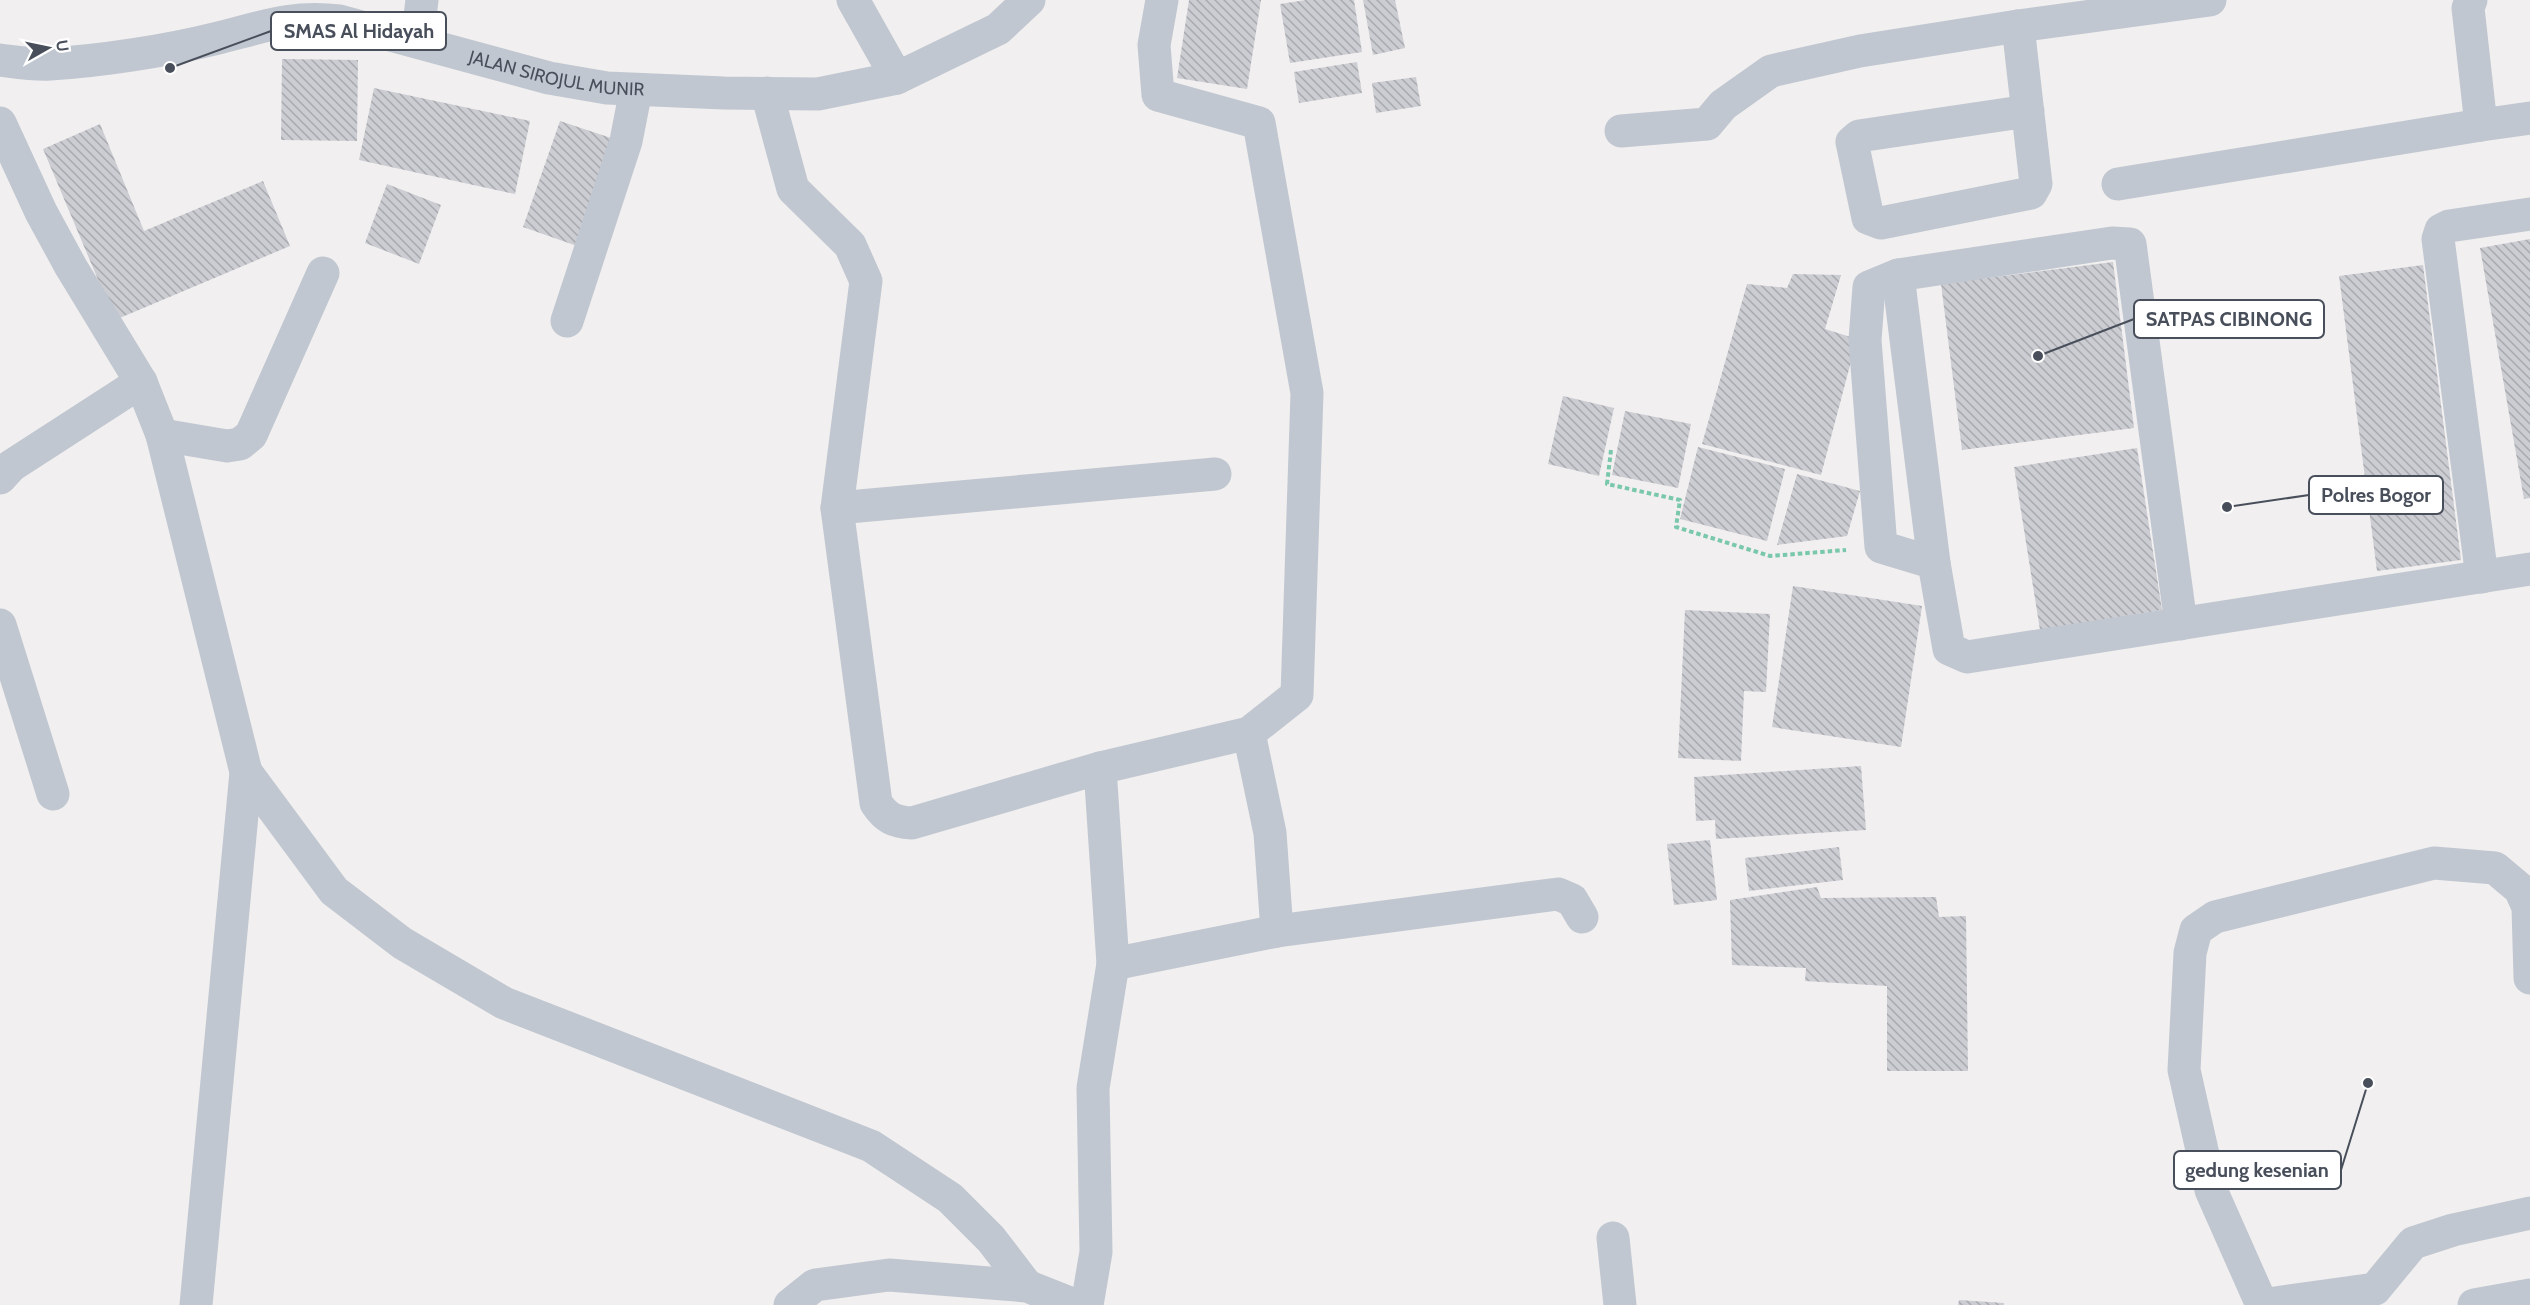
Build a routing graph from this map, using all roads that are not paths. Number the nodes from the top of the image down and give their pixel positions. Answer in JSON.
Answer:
{"nodes":[{"id":1,"x":422,"y":0,"type":"edge"},
{"id":2,"x":853,"y":0,"type":"edge"},
{"id":3,"x":1029,"y":0,"type":"edge"},
{"id":4,"x":1162,"y":0,"type":"edge"},
{"id":5,"x":2210,"y":0,"type":"edge"},
{"id":6,"x":2471,"y":0,"type":"edge"},
{"id":7,"x":2018,"y":26,"type":"junction"},
{"id":8,"x":417,"y":41,"type":"junction"},
{"id":9,"x":0,"y":60,"type":"edge"},
{"id":10,"x":897,"y":78,"type":"junction"},
{"id":11,"x":636,"y":90,"type":"junction"},
{"id":12,"x":767,"y":93,"type":"junction"},
{"id":13,"x":2028,"y":111,"type":"junction"},
{"id":14,"x":2530,"y":118,"type":"edge"},
{"id":15,"x":0,"y":123,"type":"edge"},
{"id":16,"x":2481,"y":125,"type":"junction"},
{"id":17,"x":1620,"y":131,"type":"dead end"},
{"id":18,"x":2118,"y":184,"type":"dead end"},
{"id":19,"x":2530,"y":214,"type":"edge"},
{"id":20,"x":323,"y":273,"type":"dead end"},
{"id":21,"x":1898,"y":275,"type":"junction"},
{"id":22,"x":567,"y":321,"type":"dead end"},
{"id":23,"x":141,"y":382,"type":"junction"},
{"id":24,"x":162,"y":435,"type":"junction"},
{"id":25,"x":1215,"y":474,"type":"dead end"},
{"id":26,"x":0,"y":478,"type":"edge"},
{"id":27,"x":837,"y":508,"type":"junction"},
{"id":28,"x":1934,"y":563,"type":"junction"},
{"id":29,"x":2530,"y":569,"type":"edge"},
{"id":30,"x":2482,"y":577,"type":"junction"},
{"id":31,"x":2181,"y":624,"type":"junction"},
{"id":32,"x":0,"y":625,"type":"edge"},
{"id":33,"x":11,"y":705,"type":"edge"},
{"id":34,"x":1249,"y":733,"type":"junction"},
{"id":35,"x":1100,"y":768,"type":"junction"},
{"id":36,"x":246,"y":772,"type":"junction"},
{"id":37,"x":52,"y":794,"type":"dead end"},
{"id":38,"x":2529,"y":907,"type":"edge"},
{"id":39,"x":1582,"y":916,"type":"dead end"},
{"id":40,"x":1277,"y":931,"type":"junction"},
{"id":41,"x":1113,"y":964,"type":"junction"},
{"id":42,"x":2530,"y":978,"type":"edge"},
{"id":43,"x":2530,"y":1213,"type":"edge"},
{"id":44,"x":1613,"y":1238,"type":"dead end"},
{"id":45,"x":1027,"y":1286,"type":"junction"},
{"id":46,"x":2530,"y":1295,"type":"edge"},
{"id":47,"x":2375,"y":1297,"type":"edge"},
{"id":48,"x":196,"y":1305,"type":"edge"},
{"id":49,"x":790,"y":1305,"type":"edge"},
{"id":50,"x":1075,"y":1305,"type":"edge"},
{"id":51,"x":1087,"y":1305,"type":"edge"},
{"id":52,"x":1620,"y":1305,"type":"edge"},
{"id":53,"x":2262,"y":1305,"type":"edge"},
{"id":54,"x":2474,"y":1305,"type":"edge"}],
"edges":[{"from":1,"to":8,"type":"street"},
{"from":2,"to":10,"type":"street"},
{"from":3,"to":10,"type":"street","name":"JALAN SIROJUL MUNIR"},
{"from":4,"to":34,"type":"street"},
{"from":5,"to":7,"type":"street"},
{"from":6,"to":16,"type":"street"},
{"from":7,"to":13,"type":"street"},
{"from":7,"to":17,"type":"street"},
{"from":8,"to":9,"type":"street","name":"JALAN SIROJUL MUNIR"},
{"from":8,"to":11,"type":"street","name":"JALAN SIROJUL MUNIR"},
{"from":10,"to":12,"type":"street","name":"JALAN SIROJUL MUNIR"},
{"from":11,"to":12,"type":"street","name":"JALAN SIROJUL MUNIR"},
{"from":11,"to":22,"type":"street"},
{"from":12,"to":27,"type":"street"},
{"from":13,"to":13,"type":"street"},
{"from":14,"to":16,"type":"street"},
{"from":15,"to":23,"type":"street"},
{"from":16,"to":18,"type":"street"},
{"from":19,"to":30,"type":"street"},
{"from":20,"to":24,"type":"street"},
{"from":21,"to":28,"type":"street"},
{"from":21,"to":28,"type":"street"},
{"from":21,"to":31,"type":"street"},
{"from":23,"to":24,"type":"street"},
{"from":23,"to":26,"type":"street"},
{"from":24,"to":36,"type":"street"},
{"from":25,"to":27,"type":"street"},
{"from":27,"to":35,"type":"street"},
{"from":28,"to":31,"type":"street"},
{"from":29,"to":30,"type":"street"},
{"from":30,"to":31,"type":"street"},
{"from":32,"to":33,"type":"street"},
{"from":33,"to":37,"type":"street"},
{"from":34,"to":35,"type":"street"},
{"from":34,"to":40,"type":"street"},
{"from":35,"to":41,"type":"street"},
{"from":36,"to":45,"type":"street"},
{"from":36,"to":48,"type":"street"},
{"from":38,"to":42,"type":"street"},
{"from":38,"to":53,"type":"street"},
{"from":39,"to":40,"type":"street"},
{"from":40,"to":41,"type":"street"},
{"from":41,"to":51,"type":"street"},
{"from":43,"to":47,"type":"street"},
{"from":44,"to":52,"type":"street"},
{"from":45,"to":49,"type":"street"},
{"from":45,"to":50,"type":"street"},
{"from":46,"to":54,"type":"street"},
{"from":47,"to":53,"type":"street"}]}
